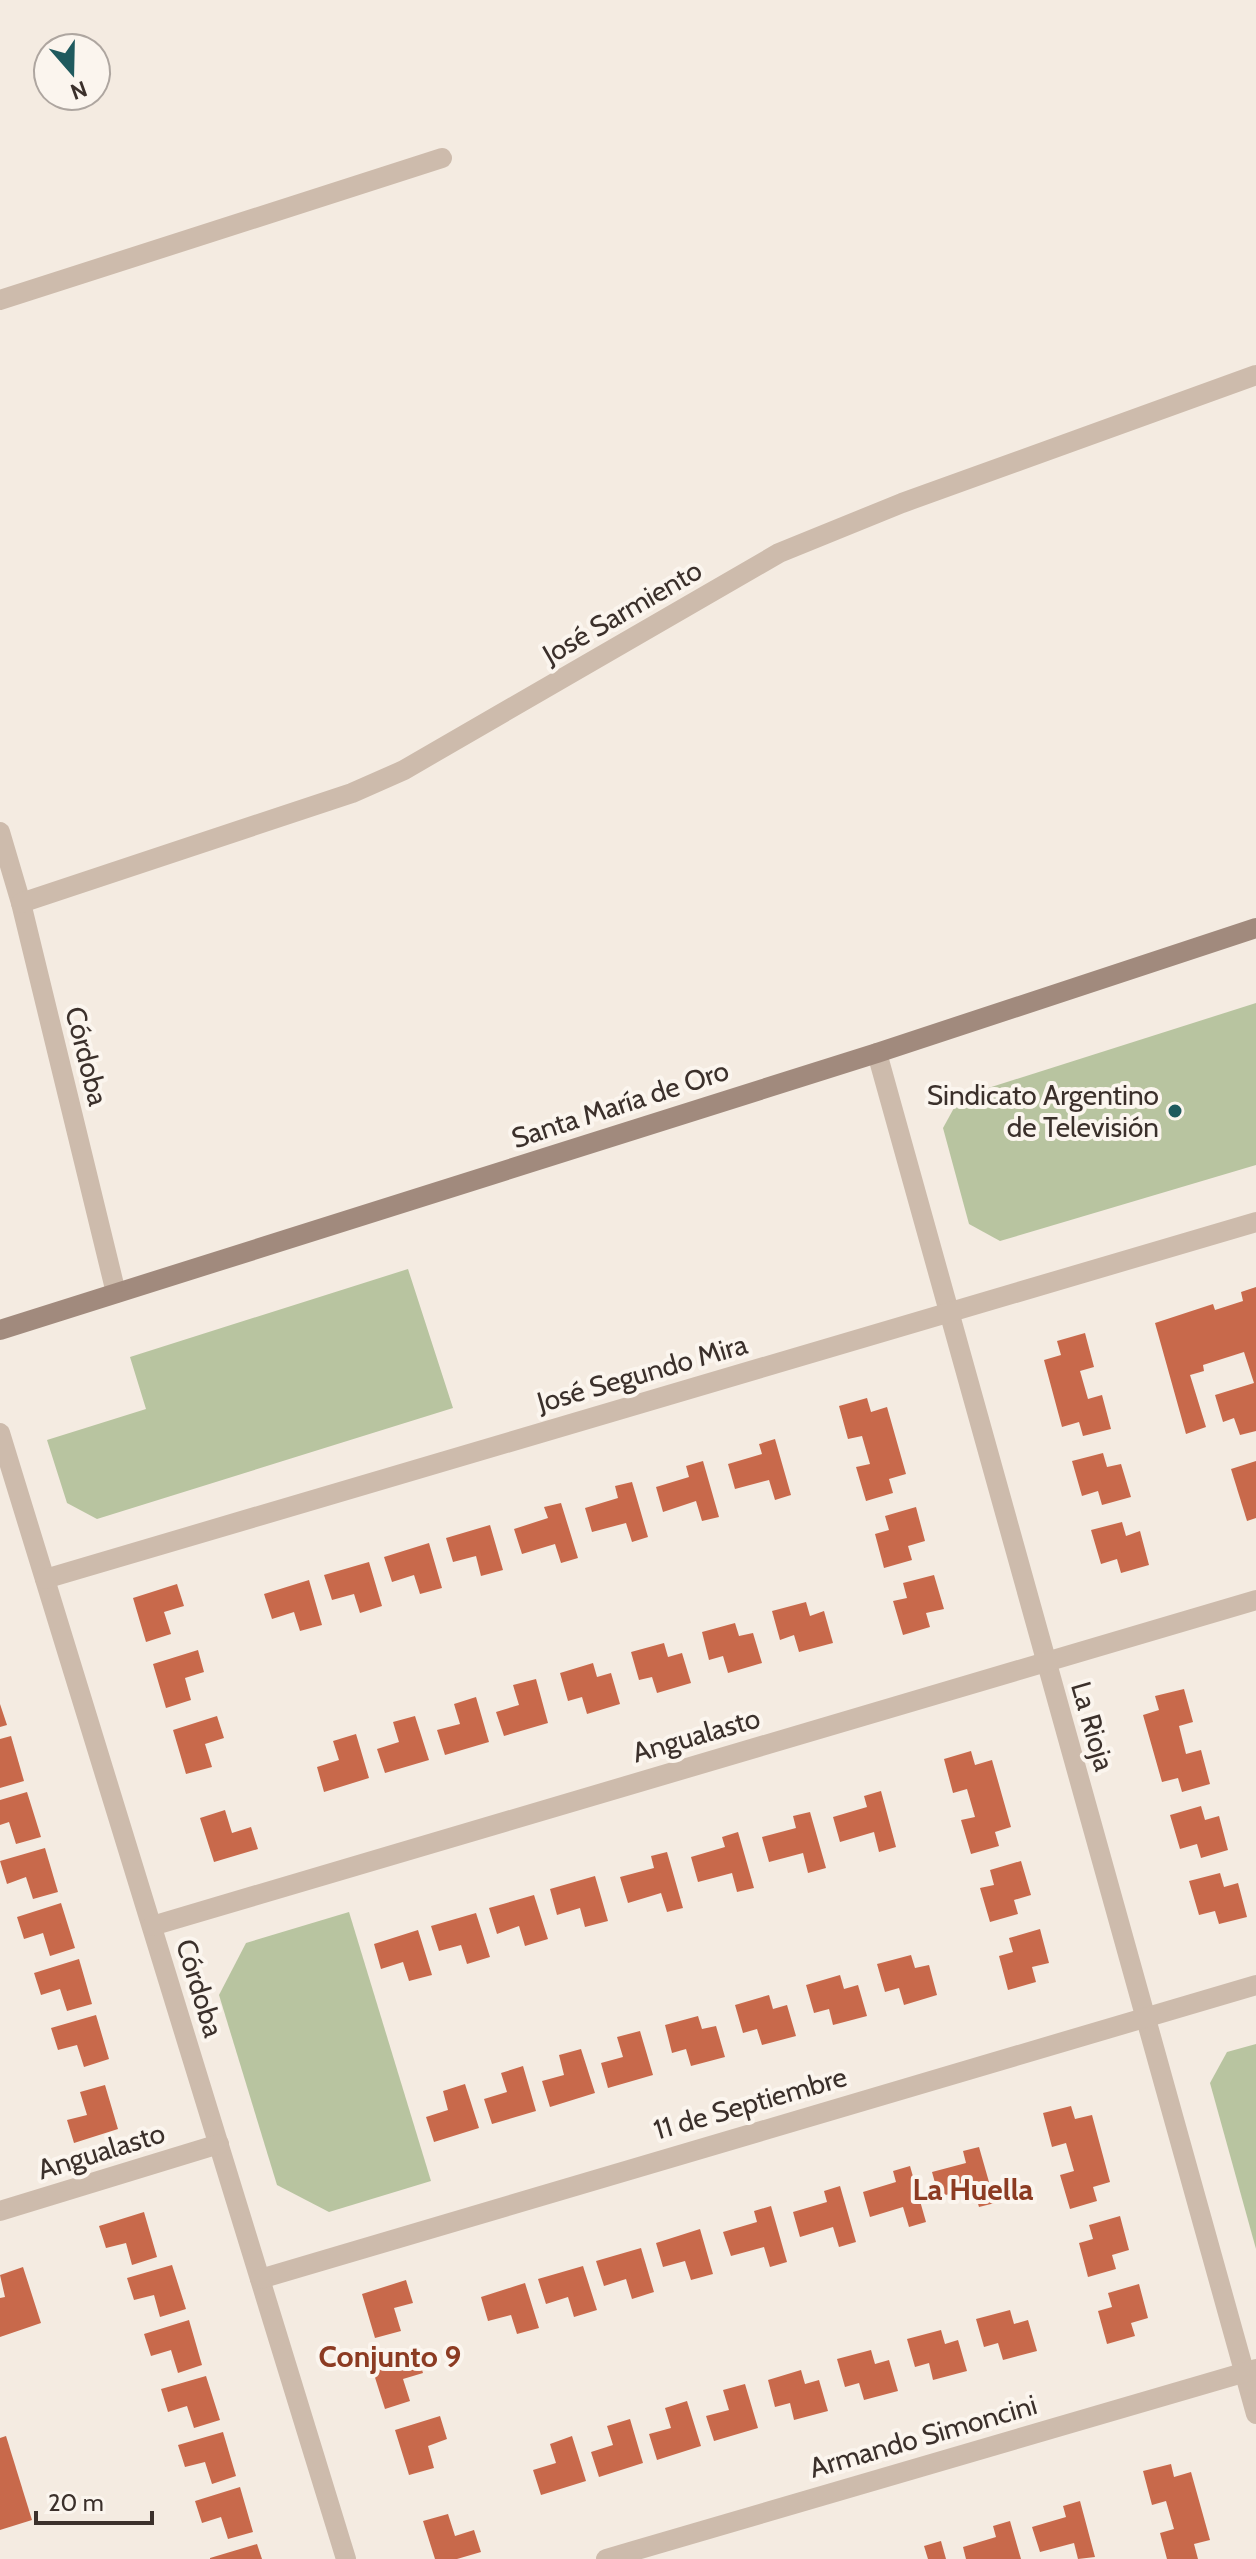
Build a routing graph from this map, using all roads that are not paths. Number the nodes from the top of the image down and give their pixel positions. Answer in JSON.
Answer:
{"nodes":[{"id":1,"x":442,"y":158,"type":"dead end"},
{"id":2,"x":0,"y":300,"type":"edge"},
{"id":3,"x":1256,"y":375,"type":"edge"},
{"id":4,"x":0,"y":832,"type":"edge"},
{"id":5,"x":21,"y":903,"type":"junction"},
{"id":6,"x":1256,"y":928,"type":"edge"},
{"id":7,"x":877,"y":1053,"type":"junction"},
{"id":8,"x":1256,"y":1222,"type":"edge"},
{"id":9,"x":116,"y":1293,"type":"junction"},
{"id":10,"x":949,"y":1313,"type":"junction"},
{"id":11,"x":0,"y":1330,"type":"edge"},
{"id":12,"x":0,"y":1433,"type":"edge"},
{"id":13,"x":45,"y":1579,"type":"junction"},
{"id":14,"x":1256,"y":1600,"type":"edge"},
{"id":15,"x":1046,"y":1661,"type":"junction"},
{"id":16,"x":152,"y":1926,"type":"junction"},
{"id":17,"x":1256,"y":1985,"type":"edge"},
{"id":18,"x":1146,"y":2017,"type":"junction"},
{"id":19,"x":219,"y":2144,"type":"junction"},
{"id":20,"x":0,"y":2211,"type":"edge"},
{"id":21,"x":260,"y":2279,"type":"junction"},
{"id":22,"x":1250,"y":2370,"type":"edge"},
{"id":23,"x":1256,"y":2414,"type":"edge"},
{"id":24,"x":346,"y":2559,"type":"edge"},
{"id":25,"x":606,"y":2559,"type":"edge"}],
"edges":[{"from":1,"to":2,"type":"street"},
{"from":3,"to":5,"type":"street","name":"José Sarmiento"},
{"from":4,"to":5,"type":"street","name":"Córdoba"},
{"from":5,"to":9,"type":"street","name":"Córdoba"},
{"from":6,"to":7,"type":"street","name":"Santa María de Oro"},
{"from":7,"to":9,"type":"street","name":"Santa María de Oro"},
{"from":7,"to":10,"type":"street","name":"La Rioja"},
{"from":8,"to":10,"type":"street","name":"José Segundo Mira"},
{"from":9,"to":11,"type":"street","name":"Santa María de Oro"},
{"from":10,"to":13,"type":"street","name":"José Segundo Mira"},
{"from":10,"to":15,"type":"street","name":"La Rioja"},
{"from":12,"to":13,"type":"street","name":"Córdoba"},
{"from":13,"to":16,"type":"street","name":"Córdoba"},
{"from":14,"to":15,"type":"street","name":"Angualasto"},
{"from":15,"to":16,"type":"street","name":"Angualasto"},
{"from":15,"to":18,"type":"street","name":"La Rioja"},
{"from":16,"to":19,"type":"street","name":"Córdoba"},
{"from":17,"to":18,"type":"street","name":"11 de Septiembre"},
{"from":18,"to":21,"type":"street","name":"11 de Septiembre"},
{"from":18,"to":22,"type":"street","name":"La Rioja"},
{"from":19,"to":20,"type":"street","name":"Angualasto"},
{"from":19,"to":21,"type":"street","name":"Córdoba"},
{"from":21,"to":24,"type":"street","name":"Córdoba"},
{"from":22,"to":23,"type":"street","name":"La Rioja"},
{"from":22,"to":25,"type":"street","name":"Armando Simoncini"}]}
